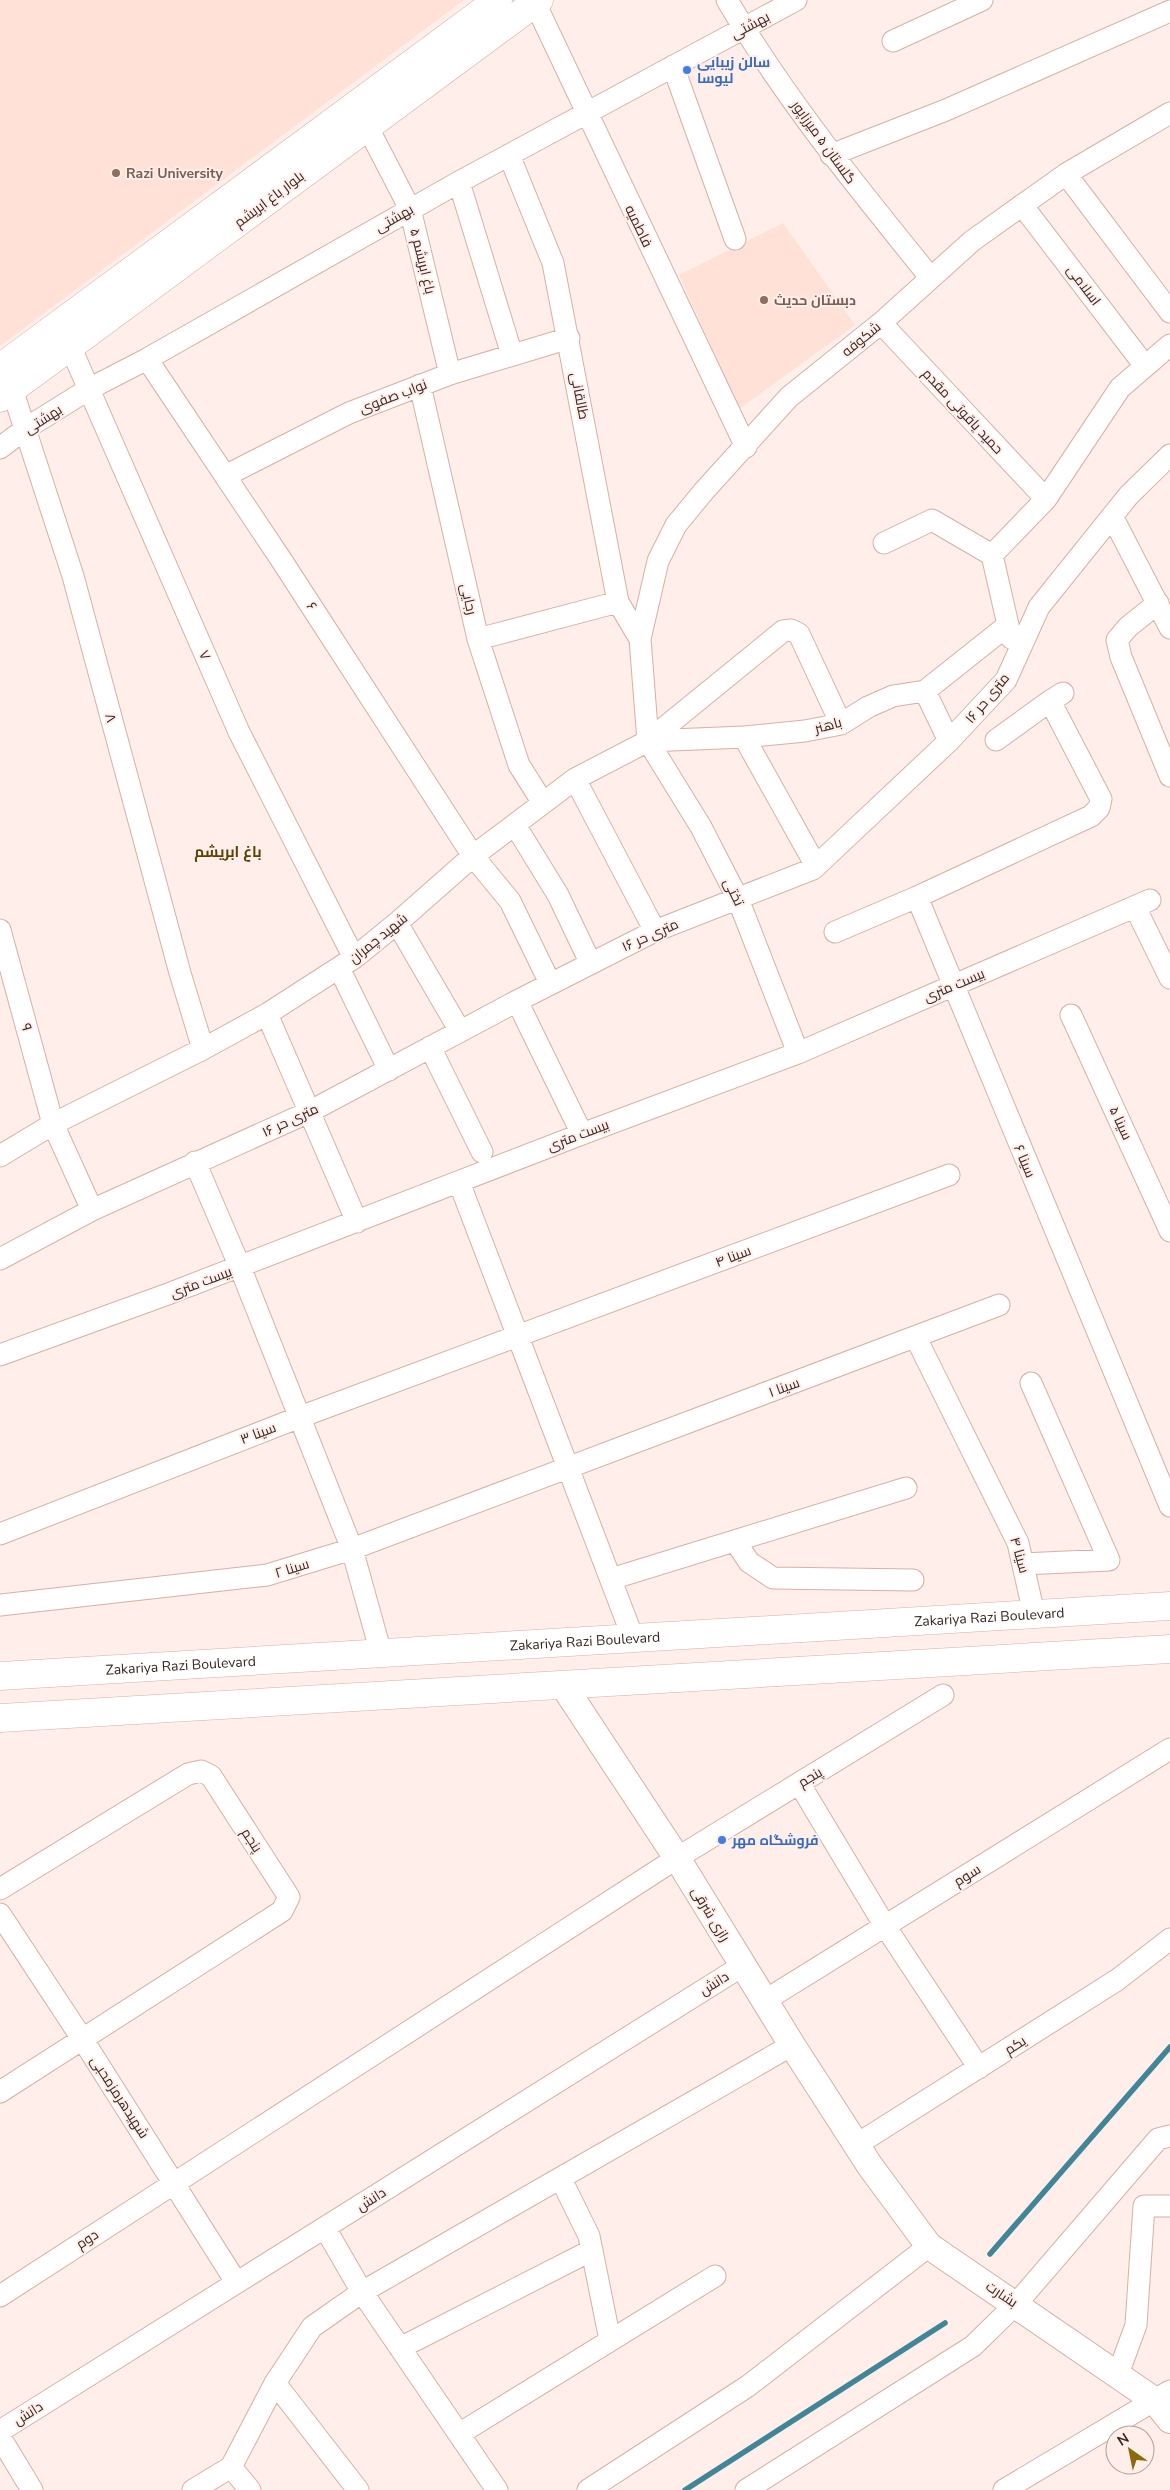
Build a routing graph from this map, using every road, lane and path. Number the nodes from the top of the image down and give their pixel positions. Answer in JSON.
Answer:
{"nodes":[{"id":1,"x":498,"y":0,"type":"edge"},
{"id":2,"x":728,"y":0,"type":"edge"},
{"id":3,"x":796,"y":0,"type":"edge"},
{"id":4,"x":982,"y":0,"type":"edge"},
{"id":5,"x":537,"y":2,"type":"edge"},
{"id":6,"x":1170,"y":11,"type":"edge"},
{"id":7,"x":744,"y":28,"type":"junction"},
{"id":8,"x":893,"y":41,"type":"dead end"},
{"id":9,"x":673,"y":66,"type":"junction"},
{"id":10,"x":1170,"y":113,"type":"edge"},
{"id":11,"x":586,"y":114,"type":"junction"},
{"id":12,"x":367,"y":126,"type":"junction"},
{"id":13,"x":509,"y":155,"type":"junction"},
{"id":14,"x":831,"y":155,"type":"junction"},
{"id":15,"x":1066,"y":174,"type":"junction"},
{"id":16,"x":459,"y":182,"type":"junction"},
{"id":17,"x":1022,"y":205,"type":"junction"},
{"id":18,"x":410,"y":209,"type":"junction"},
{"id":19,"x":735,"y":239,"type":"dead end"},
{"id":20,"x":930,"y":277,"type":"junction"},
{"id":21,"x":1170,"y":312,"type":"edge"},
{"id":22,"x":881,"y":323,"type":"junction"},
{"id":23,"x":569,"y":338,"type":"junction"},
{"id":24,"x":1170,"y":345,"type":"edge"},
{"id":25,"x":70,"y":346,"type":"junction"},
{"id":26,"x":512,"y":355,"type":"junction"},
{"id":27,"x":147,"y":359,"type":"junction"},
{"id":28,"x":1146,"y":366,"type":"junction"},
{"id":29,"x":450,"y":374,"type":"junction"},
{"id":30,"x":4,"y":385,"type":"edge"},
{"id":31,"x":420,"y":385,"type":"junction"},
{"id":32,"x":89,"y":389,"type":"junction"},
{"id":33,"x":25,"y":429,"type":"junction"},
{"id":34,"x":746,"y":447,"type":"junction"},
{"id":35,"x":0,"y":448,"type":"edge"},
{"id":36,"x":1170,"y":456,"type":"edge"},
{"id":37,"x":225,"y":476,"type":"junction"},
{"id":38,"x":1046,"y":498,"type":"junction"},
{"id":39,"x":1112,"y":516,"type":"junction"},
{"id":40,"x":884,"y":543,"type":"dead end"},
{"id":41,"x":992,"y":555,"type":"junction"},
{"id":42,"x":618,"y":602,"type":"junction"},
{"id":43,"x":1158,"y":603,"type":"junction"},
{"id":44,"x":1008,"y":625,"type":"junction"},
{"id":45,"x":1170,"y":628,"type":"edge"},
{"id":46,"x":478,"y":639,"type":"junction"},
{"id":47,"x":640,"y":639,"type":"junction"},
{"id":48,"x":1016,"y":658,"type":"junction"},
{"id":49,"x":925,"y":691,"type":"junction"},
{"id":50,"x":841,"y":724,"type":"junction"},
{"id":51,"x":744,"y":737,"type":"junction"},
{"id":52,"x":996,"y":740,"type":"dead end"},
{"id":53,"x":648,"y":741,"type":"junction"},
{"id":54,"x":948,"y":742,"type":"junction"},
{"id":55,"x":1170,"y":776,"type":"edge"},
{"id":56,"x":575,"y":779,"type":"junction"},
{"id":57,"x":543,"y":803,"type":"junction"},
{"id":58,"x":515,"y":824,"type":"junction"},
{"id":59,"x":473,"y":856,"type":"junction"},
{"id":60,"x":816,"y":866,"type":"junction"},
{"id":61,"x":917,"y":897,"type":"junction"},
{"id":62,"x":738,"y":899,"type":"junction"},
{"id":63,"x":397,"y":923,"type":"junction"},
{"id":64,"x":0,"y":930,"type":"edge"},
{"id":65,"x":655,"y":931,"type":"junction"},
{"id":66,"x":835,"y":932,"type":"dead end"},
{"id":67,"x":590,"y":962,"type":"junction"},
{"id":68,"x":347,"y":963,"type":"junction"},
{"id":69,"x":1170,"y":978,"type":"edge"},
{"id":70,"x":550,"y":983,"type":"junction"},
{"id":71,"x":952,"y":986,"type":"junction"},
{"id":72,"x":517,"y":1001,"type":"junction"},
{"id":73,"x":267,"y":1014,"type":"junction"},
{"id":74,"x":1071,"y":1015,"type":"dead end"},
{"id":75,"x":460,"y":1031,"type":"junction"},
{"id":76,"x":430,"y":1047,"type":"junction"},
{"id":77,"x":203,"y":1049,"type":"junction"},
{"id":78,"x":798,"y":1053,"type":"junction"},
{"id":79,"x":388,"y":1070,"type":"junction"},
{"id":80,"x":309,"y":1112,"type":"junction"},
{"id":81,"x":53,"y":1124,"type":"junction"},
{"id":82,"x":582,"y":1134,"type":"junction"},
{"id":83,"x":482,"y":1152,"type":"dead end"},
{"id":84,"x":0,"y":1156,"type":"edge"},
{"id":85,"x":195,"y":1162,"type":"junction"},
{"id":86,"x":949,"y":1175,"type":"dead end"},
{"id":87,"x":459,"y":1182,"type":"junction"},
{"id":88,"x":92,"y":1210,"type":"junction"},
{"id":89,"x":357,"y":1222,"type":"junction"},
{"id":90,"x":1170,"y":1232,"type":"edge"},
{"id":91,"x":0,"y":1259,"type":"edge"},
{"id":92,"x":240,"y":1267,"type":"junction"},
{"id":93,"x":999,"y":1305,"type":"dead end"},
{"id":94,"x":518,"y":1337,"type":"junction"},
{"id":95,"x":916,"y":1338,"type":"junction"},
{"id":96,"x":0,"y":1355,"type":"edge"},
{"id":97,"x":1031,"y":1383,"type":"dead end"},
{"id":98,"x":300,"y":1417,"type":"junction"},
{"id":99,"x":568,"y":1467,"type":"junction"},
{"id":100,"x":906,"y":1488,"type":"dead end"},
{"id":101,"x":1170,"y":1506,"type":"edge"},
{"id":102,"x":0,"y":1534,"type":"edge"},
{"id":103,"x":735,"y":1541,"type":"junction"},
{"id":104,"x":352,"y":1549,"type":"junction"},
{"id":105,"x":1023,"y":1564,"type":"junction"},
{"id":106,"x":611,"y":1580,"type":"junction"},
{"id":107,"x":914,"y":1580,"type":"dead end"},
{"id":108,"x":0,"y":1605,"type":"edge"},
{"id":109,"x":1170,"y":1606,"type":"edge"},
{"id":110,"x":1034,"y":1614,"type":"junction"},
{"id":111,"x":633,"y":1638,"type":"junction"},
{"id":112,"x":562,"y":1644,"type":"junction"},
{"id":113,"x":1170,"y":1649,"type":"edge"},
{"id":114,"x":381,"y":1653,"type":"junction"},
{"id":115,"x":0,"y":1676,"type":"edge"},
{"id":116,"x":563,"y":1685,"type":"junction"},
{"id":117,"x":943,"y":1695,"type":"dead end"},
{"id":118,"x":0,"y":1718,"type":"edge"},
{"id":119,"x":1170,"y":1749,"type":"edge"},
{"id":120,"x":799,"y":1784,"type":"junction"},
{"id":121,"x":677,"y":1858,"type":"junction"},
{"id":122,"x":0,"y":1889,"type":"edge"},
{"id":123,"x":0,"y":1914,"type":"edge"},
{"id":124,"x":885,"y":1926,"type":"junction"},
{"id":125,"x":1170,"y":1939,"type":"edge"},
{"id":126,"x":742,"y":1966,"type":"junction"},
{"id":127,"x":764,"y":2001,"type":"junction"},
{"id":128,"x":83,"y":2040,"type":"junction"},
{"id":129,"x":792,"y":2045,"type":"junction"},
{"id":130,"x":979,"y":2068,"type":"junction"},
{"id":131,"x":0,"y":2092,"type":"edge"},
{"id":132,"x":1170,"y":2136,"type":"edge"},
{"id":133,"x":856,"y":2145,"type":"junction"},
{"id":134,"x":561,"y":2179,"type":"junction"},
{"id":135,"x":175,"y":2183,"type":"junction"},
{"id":136,"x":1170,"y":2206,"type":"edge"},
{"id":137,"x":325,"y":2228,"type":"junction"},
{"id":138,"x":929,"y":2246,"type":"junction"},
{"id":139,"x":592,"y":2250,"type":"junction"},
{"id":140,"x":715,"y":2276,"type":"dead end"},
{"id":141,"x":236,"y":2282,"type":"junction"},
{"id":142,"x":362,"y":2292,"type":"junction"},
{"id":143,"x":0,"y":2296,"type":"edge"},
{"id":144,"x":1016,"y":2304,"type":"junction"},
{"id":145,"x":610,"y":2340,"type":"junction"},
{"id":146,"x":400,"y":2348,"type":"junction"},
{"id":147,"x":1118,"y":2374,"type":"junction"},
{"id":148,"x":275,"y":2383,"type":"junction"},
{"id":149,"x":1162,"y":2395,"type":"edge"},
{"id":150,"x":1170,"y":2420,"type":"edge"},
{"id":151,"x":0,"y":2431,"type":"edge"},
{"id":152,"x":459,"y":2434,"type":"junction"},
{"id":153,"x":0,"y":2437,"type":"edge"},
{"id":154,"x":230,"y":2467,"type":"junction"},
{"id":155,"x":32,"y":2490,"type":"edge"},
{"id":156,"x":193,"y":2490,"type":"edge"},
{"id":157,"x":250,"y":2490,"type":"edge"},
{"id":158,"x":358,"y":2490,"type":"edge"},
{"id":159,"x":497,"y":2490,"type":"edge"},
{"id":160,"x":588,"y":2490,"type":"edge"},
{"id":161,"x":746,"y":2490,"type":"edge"},
{"id":162,"x":1004,"y":2490,"type":"edge"}],
"edges":[{"from":1,"to":30,"type":"main road","name":"بلوار باغ ابریشم"},
{"from":2,"to":7,"type":"street","name":"گلستان ۵ میرزاپور"},
{"from":3,"to":7,"type":"street","name":"بهشتی"},
{"from":4,"to":8,"type":"street"},
{"from":5,"to":11,"type":"street","name":"فاطمیه"},
{"from":5,"to":12,"type":"main road","name":"بلوار باغ ابریشم"},
{"from":6,"to":14,"type":"street"},
{"from":7,"to":9,"type":"street","name":"بهشتی"},
{"from":7,"to":14,"type":"street","name":"گلستان ۵ میرزاپور"},
{"from":9,"to":11,"type":"street","name":"بهشتی"},
{"from":9,"to":19,"type":"street"},
{"from":10,"to":15,"type":"street","name":"شکوفه"},
{"from":11,"to":13,"type":"street","name":"بهشتی"},
{"from":11,"to":34,"type":"street","name":"فاطمیه"},
{"from":12,"to":18,"type":"street","name":"باغ ابریشم ۵"},
{"from":12,"to":25,"type":"main road","name":"بلوار باغ ابریشم"},
{"from":13,"to":16,"type":"street","name":"بهشتی"},
{"from":13,"to":23,"type":"street","name":"طالقانی"},
{"from":14,"to":20,"type":"street","name":"گلستان ۵ میرزاپور"},
{"from":15,"to":17,"type":"street","name":"شکوفه"},
{"from":15,"to":21,"type":"street"},
{"from":16,"to":18,"type":"street","name":"بهشتی"},
{"from":16,"to":26,"type":"street"},
{"from":17,"to":20,"type":"street","name":"شکوفه"},
{"from":17,"to":28,"type":"street","name":"اسلامی"},
{"from":18,"to":27,"type":"street","name":"بهشتی"},
{"from":18,"to":29,"type":"street","name":"باغ ابریشم ۵"},
{"from":20,"to":22,"type":"street","name":"شکوفه"},
{"from":22,"to":34,"type":"street","name":"شکوفه"},
{"from":22,"to":38,"type":"street","name":"حمید یاقوتی مقدم"},
{"from":23,"to":26,"type":"street","name":"نواب صفوی"},
{"from":23,"to":42,"type":"street","name":"طالقانی"},
{"from":24,"to":28,"type":"street"},
{"from":25,"to":30,"type":"main road","name":"بلوار باغ ابریشم"},
{"from":25,"to":32,"type":"street","name":"۷"},
{"from":26,"to":29,"type":"street","name":"نواب صفوی"},
{"from":27,"to":32,"type":"street","name":"بهشتی"},
{"from":27,"to":37,"type":"street","name":"۶"},
{"from":28,"to":38,"type":"street"},
{"from":29,"to":31,"type":"street","name":"نواب صفوی"},
{"from":30,"to":33,"type":"street","name":"۸"},
{"from":31,"to":37,"type":"street","name":"نواب صفوی"},
{"from":31,"to":46,"type":"street","name":"رجایی"},
{"from":32,"to":33,"type":"street","name":"بهشتی"},
{"from":32,"to":68,"type":"street","name":"۷"},
{"from":33,"to":35,"type":"street","name":"بهشتی"},
{"from":33,"to":77,"type":"street","name":"۸"},
{"from":34,"to":47,"type":"street","name":"شکوفه"},
{"from":36,"to":39,"type":"street","name":"۱۶ متری حر"},
{"from":37,"to":59,"type":"street","name":"۶"},
{"from":38,"to":41,"type":"street"},
{"from":39,"to":43,"type":"street"},
{"from":39,"to":48,"type":"street","name":"۱۶ متری حر"},
{"from":40,"to":41,"type":"street"},
{"from":41,"to":44,"type":"street"},
{"from":42,"to":46,"type":"street"},
{"from":42,"to":47,"type":"street","name":"طالقانی"},
{"from":43,"to":45,"type":"street"},
{"from":43,"to":55,"type":"street"},
{"from":44,"to":48,"type":"street"},
{"from":44,"to":49,"type":"street","name":"باهنر"},
{"from":46,"to":57,"type":"street","name":"رجایی"},
{"from":47,"to":53,"type":"street"},
{"from":48,"to":54,"type":"street","name":"۱۶ متری حر"},
{"from":49,"to":50,"type":"street","name":"باهنر"},
{"from":49,"to":54,"type":"street"},
{"from":50,"to":51,"type":"street","name":"باهنر"},
{"from":50,"to":53,"type":"street"},
{"from":51,"to":53,"type":"street","name":"باهنر"},
{"from":51,"to":60,"type":"street"},
{"from":52,"to":61,"type":"street"},
{"from":53,"to":56,"type":"street","name":"شهید چمران"},
{"from":53,"to":62,"type":"street","name":"تختی"},
{"from":54,"to":60,"type":"street","name":"۱۶ متری حر"},
{"from":56,"to":57,"type":"street","name":"شهید چمران"},
{"from":56,"to":65,"type":"street"},
{"from":57,"to":58,"type":"street","name":"شهید چمران"},
{"from":58,"to":59,"type":"street","name":"شهید چمران"},
{"from":58,"to":67,"type":"street"},
{"from":59,"to":63,"type":"street","name":"شهید چمران"},
{"from":59,"to":70,"type":"street","name":"۶"},
{"from":60,"to":62,"type":"street","name":"۱۶ متری حر"},
{"from":61,"to":66,"type":"street"},
{"from":61,"to":71,"type":"street","name":"سینا ۶"},
{"from":62,"to":65,"type":"street","name":"۱۶ متری حر"},
{"from":62,"to":78,"type":"street","name":"تختی"},
{"from":63,"to":68,"type":"street","name":"شهید چمران"},
{"from":63,"to":75,"type":"street"},
{"from":64,"to":81,"type":"street","name":"۹"},
{"from":65,"to":67,"type":"street","name":"۱۶ متری حر"},
{"from":67,"to":70,"type":"street","name":"۱۶ متری حر"},
{"from":68,"to":73,"type":"street","name":"شهید چمران"},
{"from":68,"to":79,"type":"street","name":"۷"},
{"from":69,"to":71,"type":"street","name":"بیست متری"},
{"from":70,"to":72,"type":"street","name":"۱۶ متری حر"},
{"from":71,"to":78,"type":"street","name":"بیست متری"},
{"from":71,"to":101,"type":"street","name":"سینا ۶"},
{"from":72,"to":75,"type":"street","name":"۱۶ متری حر"},
{"from":72,"to":82,"type":"street"},
{"from":73,"to":77,"type":"street","name":"شهید چمران"},
{"from":73,"to":80,"type":"street"},
{"from":74,"to":90,"type":"street","name":"سینا ۵"},
{"from":75,"to":76,"type":"street","name":"۱۶ متری حر"},
{"from":76,"to":79,"type":"street","name":"۱۶ متری حر"},
{"from":76,"to":83,"type":"street"},
{"from":77,"to":81,"type":"street","name":"شهید چمران"},
{"from":78,"to":82,"type":"street","name":"بیست متری"},
{"from":79,"to":80,"type":"street","name":"۱۶ متری حر"},
{"from":80,"to":85,"type":"street","name":"۱۶ متری حر"},
{"from":80,"to":89,"type":"street"},
{"from":81,"to":84,"type":"street","name":"شهید چمران"},
{"from":81,"to":88,"type":"street","name":"۹"},
{"from":82,"to":87,"type":"street","name":"بیست متری"},
{"from":85,"to":88,"type":"street","name":"۱۶ متری حر"},
{"from":85,"to":92,"type":"street"},
{"from":86,"to":94,"type":"street","name":"سینا ۴"},
{"from":87,"to":89,"type":"street","name":"بیست متری"},
{"from":87,"to":94,"type":"street"},
{"from":88,"to":91,"type":"street","name":"۱۶ متری حر"},
{"from":89,"to":92,"type":"street","name":"بیست متری"},
{"from":92,"to":96,"type":"street","name":"بیست متری"},
{"from":92,"to":98,"type":"street"},
{"from":93,"to":95,"type":"street","name":"۱ سینا"},
{"from":94,"to":98,"type":"street","name":"سینا ۳"},
{"from":94,"to":99,"type":"street"},
{"from":95,"to":99,"type":"street","name":"۱ سینا"},
{"from":95,"to":105,"type":"street","name":"سینا ۴"},
{"from":97,"to":105,"type":"street"},
{"from":98,"to":102,"type":"street","name":"سینا ۳"},
{"from":98,"to":104,"type":"street"},
{"from":99,"to":104,"type":"street","name":"سینا ۲"},
{"from":99,"to":106,"type":"street"},
{"from":100,"to":103,"type":"street"},
{"from":103,"to":106,"type":"street"},
{"from":103,"to":107,"type":"street"},
{"from":104,"to":108,"type":"street","name":"سینا ۲"},
{"from":104,"to":114,"type":"street"},
{"from":105,"to":110,"type":"street","name":"سینا ۴"},
{"from":106,"to":111,"type":"street"},
{"from":109,"to":110,"type":"main road","name":"Zakariya Razi Boulevard"},
{"from":110,"to":111,"type":"main road","name":"Zakariya Razi Boulevard"},
{"from":111,"to":112,"type":"main road","name":"Zakariya Razi Boulevard"},
{"from":112,"to":114,"type":"main road","name":"Zakariya Razi Boulevard"},
{"from":112,"to":116,"type":"main road"},
{"from":113,"to":116,"type":"main road"},
{"from":114,"to":115,"type":"main road","name":"Zakariya Razi Boulevard"},
{"from":116,"to":118,"type":"main road"},
{"from":116,"to":121,"type":"street","name":"رازی شرقی"},
{"from":117,"to":120,"type":"street","name":"پنجم"},
{"from":119,"to":124,"type":"street","name":"سوم"},
{"from":120,"to":121,"type":"street","name":"پنجم"},
{"from":120,"to":124,"type":"street"},
{"from":121,"to":126,"type":"street","name":"رازی شرقی"},
{"from":121,"to":135,"type":"street","name":"پنجم"},
{"from":122,"to":128,"type":"street","name":"پنجم"},
{"from":123,"to":128,"type":"street","name":"شهیدهرمزمحبی"},
{"from":124,"to":127,"type":"street","name":"سوم"},
{"from":124,"to":130,"type":"street"},
{"from":125,"to":130,"type":"street","name":"یکم"},
{"from":126,"to":127,"type":"street","name":"رازی شرقی"},
{"from":126,"to":137,"type":"street","name":"دانش"},
{"from":127,"to":129,"type":"street","name":"رازی شرقی"},
{"from":128,"to":131,"type":"street"},
{"from":128,"to":135,"type":"street","name":"شهیدهرمزمحبی"},
{"from":129,"to":133,"type":"street","name":"رازی شرقی"},
{"from":129,"to":134,"type":"street"},
{"from":130,"to":133,"type":"street","name":"یکم"},
{"from":132,"to":144,"type":"street"},
{"from":133,"to":138,"type":"street","name":"بشارت"},
{"from":134,"to":139,"type":"street"},
{"from":134,"to":142,"type":"street"},
{"from":135,"to":141,"type":"street","name":"شهیدهرمزمحبی"},
{"from":135,"to":143,"type":"street","name":"دوم"},
{"from":136,"to":147,"type":"street"},
{"from":137,"to":141,"type":"street","name":"دانش"},
{"from":137,"to":142,"type":"street"},
{"from":138,"to":144,"type":"street","name":"بشارت"},
{"from":138,"to":160,"type":"street"},
{"from":139,"to":145,"type":"street"},
{"from":139,"to":146,"type":"street"},
{"from":140,"to":145,"type":"street"},
{"from":141,"to":151,"type":"street","name":"دانش"},
{"from":142,"to":146,"type":"street"},
{"from":142,"to":148,"type":"street"},
{"from":144,"to":147,"type":"street","name":"بشارت"},
{"from":144,"to":161,"type":"street"},
{"from":145,"to":152,"type":"street"},
{"from":146,"to":152,"type":"street"},
{"from":147,"to":149,"type":"street","name":"بشارت"},
{"from":148,"to":154,"type":"street"},
{"from":148,"to":158,"type":"street"},
{"from":149,"to":150,"type":"street","name":"بشارت"},
{"from":149,"to":162,"type":"street"},
{"from":152,"to":159,"type":"street"},
{"from":153,"to":155,"type":"street"},
{"from":154,"to":156,"type":"street"},
{"from":154,"to":157,"type":"street"}]}
